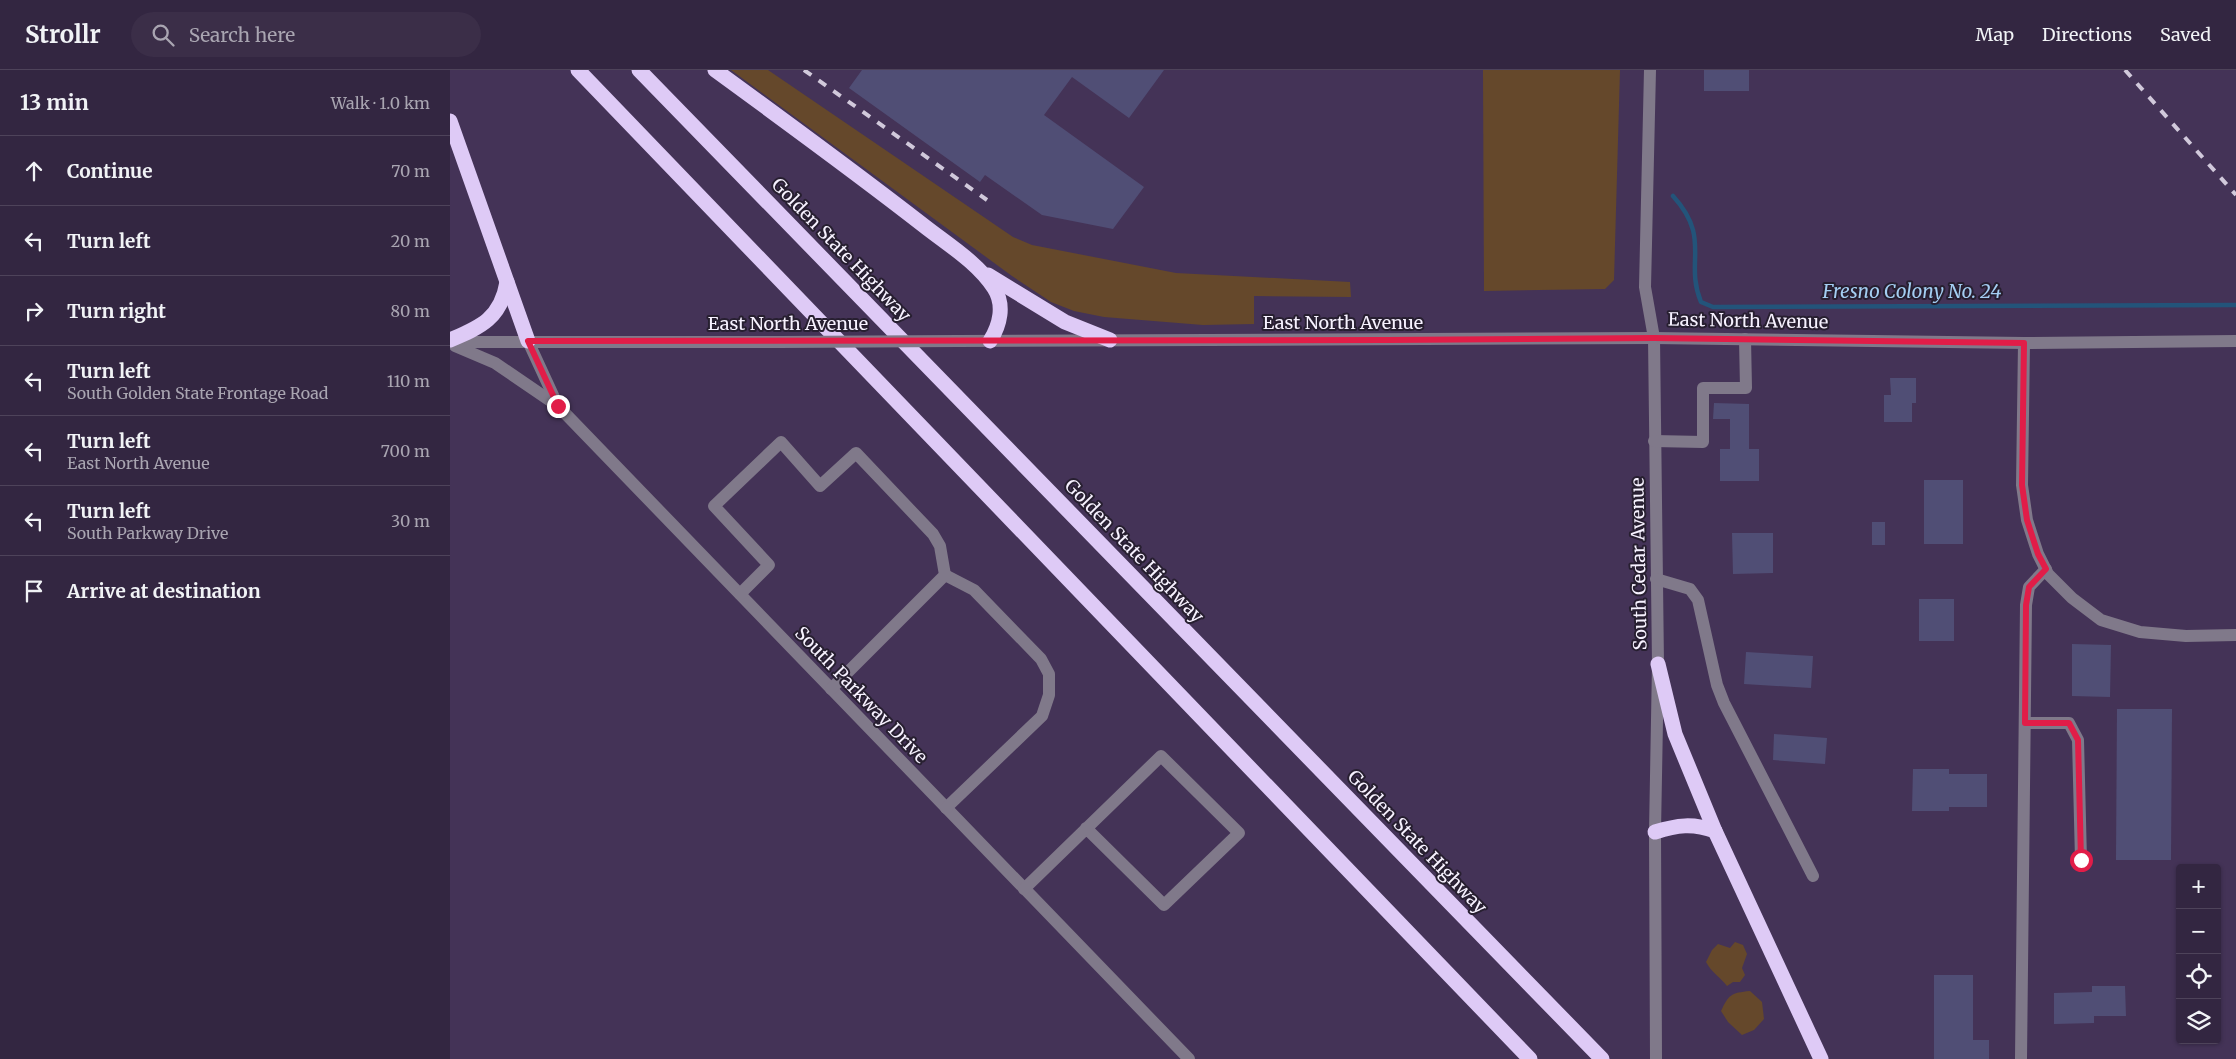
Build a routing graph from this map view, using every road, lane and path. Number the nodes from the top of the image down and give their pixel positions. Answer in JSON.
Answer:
{"nodes":[{"id":1,"x":578,"y":70,"type":"edge"},
{"id":2,"x":639,"y":70,"type":"edge"},
{"id":3,"x":715,"y":70,"type":"edge"},
{"id":4,"x":1650,"y":70,"type":"edge"},
{"id":5,"x":450,"y":121,"type":"edge"},
{"id":6,"x":980,"y":270,"type":"junction"},
{"id":7,"x":507,"y":282,"type":"junction"},
{"id":8,"x":1654,"y":338,"type":"junction"},
{"id":9,"x":1744,"y":339,"type":"junction"},
{"id":10,"x":1110,"y":340,"type":"junction"},
{"id":11,"x":528,"y":341,"type":"junction"},
{"id":12,"x":990,"y":341,"type":"junction"},
{"id":13,"x":2236,"y":341,"type":"edge"},
{"id":14,"x":450,"y":342,"type":"edge"},
{"id":15,"x":2024,"y":343,"type":"junction"},
{"id":16,"x":558,"y":406,"type":"junction"},
{"id":17,"x":1654,"y":441,"type":"junction"},
{"id":18,"x":2046,"y":569,"type":"junction"},
{"id":19,"x":945,"y":575,"type":"junction"},
{"id":20,"x":1656,"y":579,"type":"junction"},
{"id":21,"x":740,"y":594,"type":"junction"},
{"id":22,"x":2236,"y":635,"type":"edge"},
{"id":23,"x":1658,"y":664,"type":"junction"},
{"id":24,"x":831,"y":689,"type":"junction"},
{"id":25,"x":2025,"y":723,"type":"junction"},
{"id":26,"x":946,"y":808,"type":"junction"},
{"id":27,"x":1086,"y":828,"type":"junction"},
{"id":28,"x":1715,"y":831,"type":"junction"},
{"id":29,"x":1654,"y":832,"type":"junction"},
{"id":30,"x":2081,"y":860,"type":"dead end"},
{"id":31,"x":1813,"y":876,"type":"dead end"},
{"id":32,"x":1024,"y":889,"type":"junction"},
{"id":33,"x":1189,"y":1059,"type":"edge"},
{"id":34,"x":1530,"y":1059,"type":"edge"},
{"id":35,"x":1602,"y":1059,"type":"edge"},
{"id":36,"x":1656,"y":1059,"type":"edge"},
{"id":37,"x":1821,"y":1059,"type":"edge"},
{"id":38,"x":2021,"y":1059,"type":"edge"}],
"edges":[{"from":1,"to":34,"type":"highway"},
{"from":2,"to":35,"type":"highway","name":"Golden State Highway"},
{"from":3,"to":6,"type":"highway"},
{"from":4,"to":8,"type":"street","name":"South Cedar Avenue"},
{"from":5,"to":7,"type":"highway"},
{"from":6,"to":10,"type":"highway"},
{"from":6,"to":12,"type":"highway"},
{"from":7,"to":11,"type":"highway"},
{"from":7,"to":14,"type":"highway"},
{"from":8,"to":9,"type":"street","name":"East North Avenue"},
{"from":8,"to":10,"type":"street","name":"East North Avenue"},
{"from":8,"to":17,"type":"street","name":"South Cedar Avenue"},
{"from":9,"to":15,"type":"street","name":"East North Avenue"},
{"from":9,"to":17,"type":"street"},
{"from":10,"to":12,"type":"street","name":"East North Avenue"},
{"from":11,"to":12,"type":"street","name":"East North Avenue","bridge":true},
{"from":11,"to":14,"type":"street","name":"East North Avenue"},
{"from":11,"to":16,"type":"street","name":"South Parkway Drive"},
{"from":13,"to":15,"type":"street","name":"East North Avenue"},
{"from":14,"to":16,"type":"street"},
{"from":15,"to":18,"type":"street"},
{"from":16,"to":21,"type":"street","name":"South Parkway Drive"},
{"from":17,"to":20,"type":"street","name":"South Cedar Avenue"},
{"from":18,"to":22,"type":"street"},
{"from":18,"to":25,"type":"street"},
{"from":19,"to":21,"type":"street"},
{"from":19,"to":24,"type":"street"},
{"from":19,"to":26,"type":"street"},
{"from":20,"to":23,"type":"street","name":"South Cedar Avenue"},
{"from":20,"to":31,"type":"street"},
{"from":21,"to":24,"type":"street","name":"South Parkway Drive"},
{"from":23,"to":28,"type":"highway"},
{"from":23,"to":29,"type":"street","name":"South Cedar Avenue"},
{"from":24,"to":26,"type":"street","name":"South Parkway Drive"},
{"from":25,"to":30,"type":"street"},
{"from":25,"to":38,"type":"street"},
{"from":26,"to":32,"type":"street","name":"South Parkway Drive"},
{"from":27,"to":27,"type":"street"},
{"from":27,"to":32,"type":"street"},
{"from":28,"to":29,"type":"highway"},
{"from":28,"to":37,"type":"highway"},
{"from":29,"to":36,"type":"street","name":"South Cedar Avenue"},
{"from":32,"to":33,"type":"street","name":"South Parkway Drive"}]}
